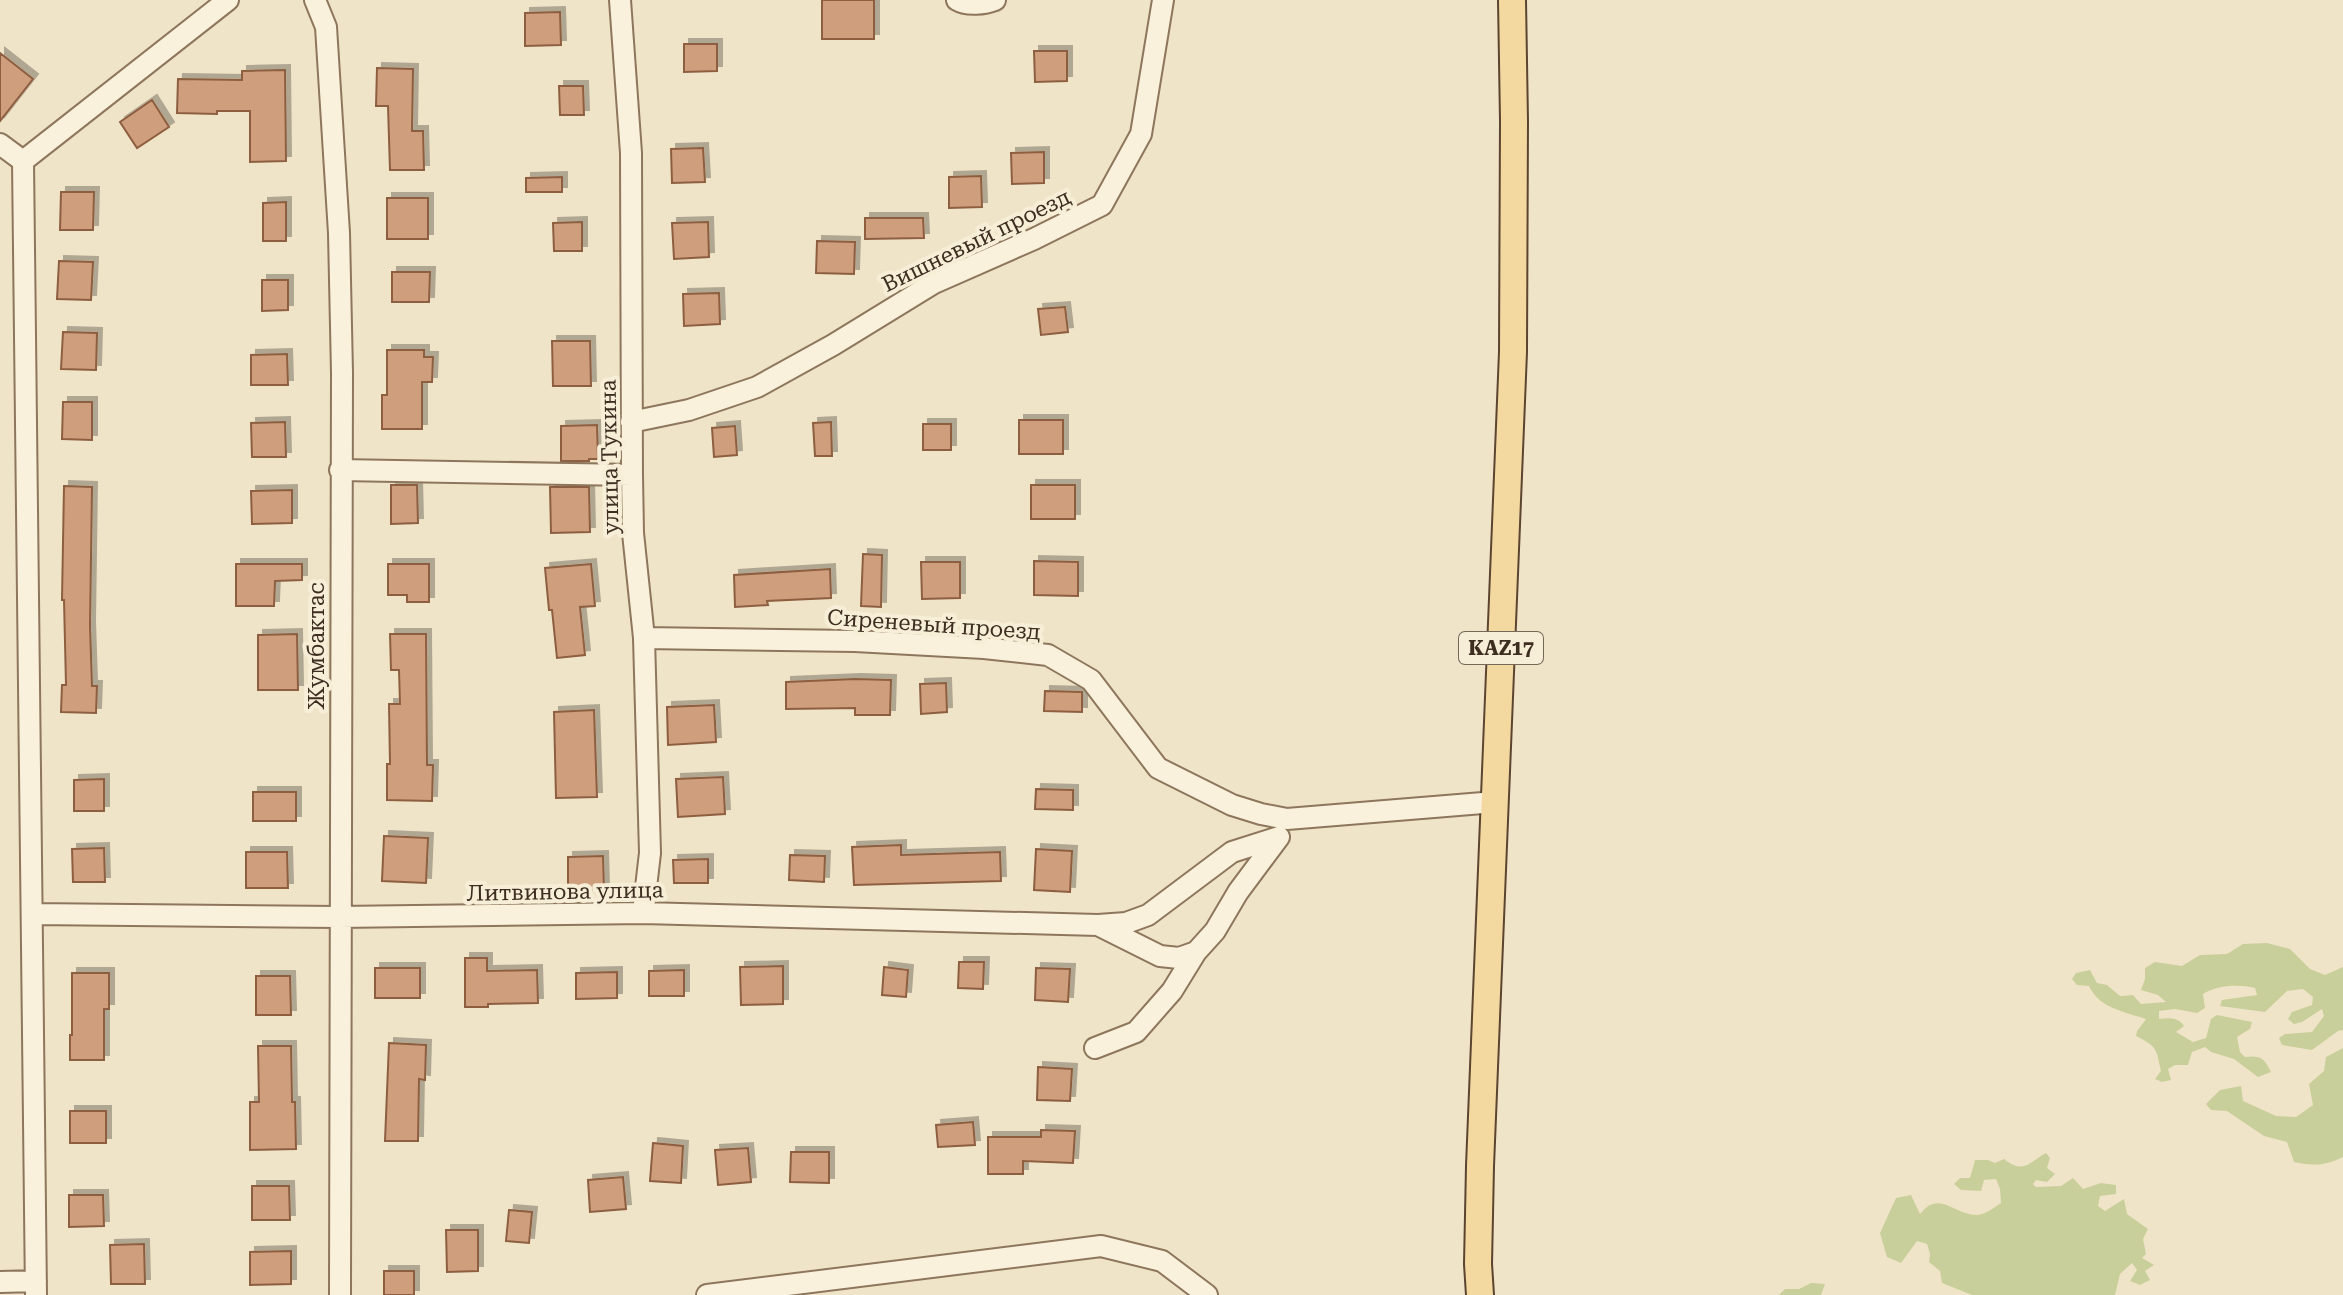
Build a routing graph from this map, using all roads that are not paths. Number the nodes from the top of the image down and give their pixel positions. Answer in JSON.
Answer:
{"nodes":[{"id":1,"x":228,"y":0,"type":"edge"},
{"id":2,"x":315,"y":0,"type":"edge"},
{"id":3,"x":620,"y":0,"type":"edge"},
{"id":4,"x":957,"y":0,"type":"edge"},
{"id":5,"x":995,"y":0,"type":"edge"},
{"id":6,"x":1163,"y":0,"type":"edge"},
{"id":7,"x":1512,"y":0,"type":"edge"},
{"id":8,"x":0,"y":144,"type":"edge"},
{"id":9,"x":23,"y":161,"type":"junction"},
{"id":10,"x":631,"y":422,"type":"junction"},
{"id":11,"x":340,"y":470,"type":"junction"},
{"id":12,"x":632,"y":475,"type":"junction"},
{"id":13,"x":644,"y":638,"type":"junction"},
{"id":14,"x":1495,"y":802,"type":"junction"},
{"id":15,"x":1320,"y":815,"type":"junction"},
{"id":16,"x":1279,"y":837,"type":"junction"},
{"id":17,"x":643,"y":913,"type":"junction"},
{"id":18,"x":32,"y":914,"type":"junction"},
{"id":19,"x":339,"y":917,"type":"junction"},
{"id":20,"x":1098,"y":925,"type":"junction"},
{"id":21,"x":1196,"y":952,"type":"junction"},
{"id":22,"x":1095,"y":1048,"type":"dead end"},
{"id":23,"x":0,"y":1282,"type":"edge"},
{"id":24,"x":36,"y":1288,"type":"edge"},
{"id":25,"x":340,"y":1295,"type":"edge"},
{"id":26,"x":707,"y":1295,"type":"edge"},
{"id":27,"x":1207,"y":1295,"type":"edge"},
{"id":28,"x":1480,"y":1295,"type":"edge"}],
"edges":[{"from":1,"to":9,"type":"street"},
{"from":2,"to":11,"type":"street","name":"Жумбактас"},
{"from":3,"to":10,"type":"street","name":"улица Тукина"},
{"from":4,"to":5,"type":"street"},
{"from":6,"to":10,"type":"street","name":"Вишневый проезд"},
{"from":7,"to":14,"type":"main road","number":"KAZ17"},
{"from":8,"to":9,"type":"street"},
{"from":9,"to":18,"type":"street"},
{"from":10,"to":12,"type":"street","name":"улица Тукина"},
{"from":11,"to":12,"type":"street"},
{"from":11,"to":19,"type":"street","name":"Жумбактас"},
{"from":12,"to":13,"type":"street","name":"улица Тукина"},
{"from":13,"to":15,"type":"street","name":"Сиреневый проезд"},
{"from":13,"to":17,"type":"street","name":"улица Тукина"},
{"from":14,"to":15,"type":"street","name":"Сиреневый проезд"},
{"from":14,"to":28,"type":"main road","number":"KAZ17"},
{"from":15,"to":16,"type":"street"},
{"from":16,"to":20,"type":"street"},
{"from":16,"to":21,"type":"street"},
{"from":17,"to":19,"type":"street","name":"Литвинова улица"},
{"from":17,"to":20,"type":"street","name":"Литвинова улица"},
{"from":18,"to":19,"type":"street","name":"Литвинова улица"},
{"from":18,"to":24,"type":"street"},
{"from":19,"to":25,"type":"street","name":"Жумбактас"},
{"from":20,"to":21,"type":"street"},
{"from":21,"to":22,"type":"street"},
{"from":23,"to":24,"type":"street"},
{"from":26,"to":27,"type":"street"}]}
